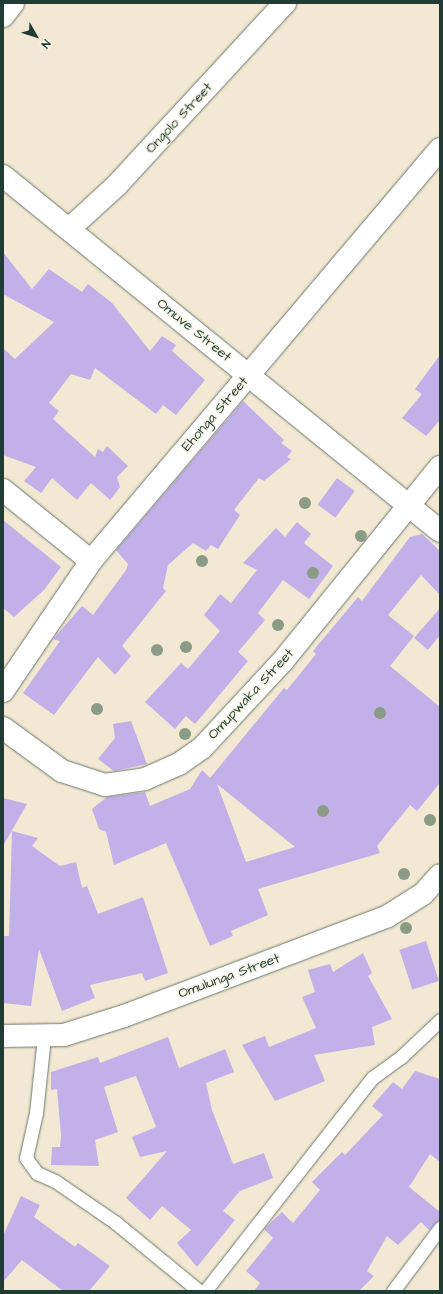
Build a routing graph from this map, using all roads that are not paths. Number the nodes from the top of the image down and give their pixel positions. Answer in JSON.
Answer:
{"nodes":[{"id":1,"x":13,"y":3,"type":"edge"},
{"id":2,"x":285,"y":3,"type":"edge"},
{"id":3,"x":3,"y":16,"type":"edge"},
{"id":4,"x":440,"y":148,"type":"edge"},
{"id":5,"x":3,"y":176,"type":"edge"},
{"id":6,"x":69,"y":230,"type":"junction"},
{"id":7,"x":249,"y":375,"type":"junction"},
{"id":8,"x":440,"y":467,"type":"edge"},
{"id":9,"x":3,"y":490,"type":"edge"},
{"id":10,"x":409,"y":508,"type":"junction"},
{"id":11,"x":440,"y":531,"type":"edge"},
{"id":12,"x":91,"y":561,"type":"junction"},
{"id":13,"x":3,"y":691,"type":"edge"},
{"id":14,"x":3,"y":728,"type":"edge"},
{"id":15,"x":440,"y":875,"type":"edge"},
{"id":16,"x":440,"y":1020,"type":"edge"},
{"id":17,"x":3,"y":1036,"type":"edge"},
{"id":18,"x":44,"y":1037,"type":"junction"},
{"id":19,"x":440,"y":1228,"type":"edge"},
{"id":20,"x":199,"y":1291,"type":"edge"},
{"id":21,"x":205,"y":1291,"type":"edge"},
{"id":22,"x":393,"y":1291,"type":"edge"}],
"edges":[{"from":1,"to":3,"type":"street"},
{"from":2,"to":6,"type":"street","name":"Ongolo Street"},
{"from":4,"to":7,"type":"street","name":"Ehonga Street"},
{"from":5,"to":6,"type":"street","name":"Omuve Street"},
{"from":6,"to":7,"type":"street","name":"Omuve Street"},
{"from":7,"to":10,"type":"street","name":"Omuve Street"},
{"from":7,"to":12,"type":"street","name":"Ehonga Street"},
{"from":8,"to":10,"type":"street","name":"Omupwaka Street"},
{"from":9,"to":12,"type":"street"},
{"from":10,"to":11,"type":"street","name":"Omuve Street"},
{"from":10,"to":14,"type":"street","name":"Omupwaka Street"},
{"from":12,"to":13,"type":"street","name":"Ehonga Street"},
{"from":15,"to":18,"type":"street","name":"Omulunga Street"},
{"from":16,"to":21,"type":"lane"},
{"from":17,"to":18,"type":"street","name":"Omulunga Street"},
{"from":18,"to":20,"type":"lane"},
{"from":19,"to":22,"type":"lane"}]}
